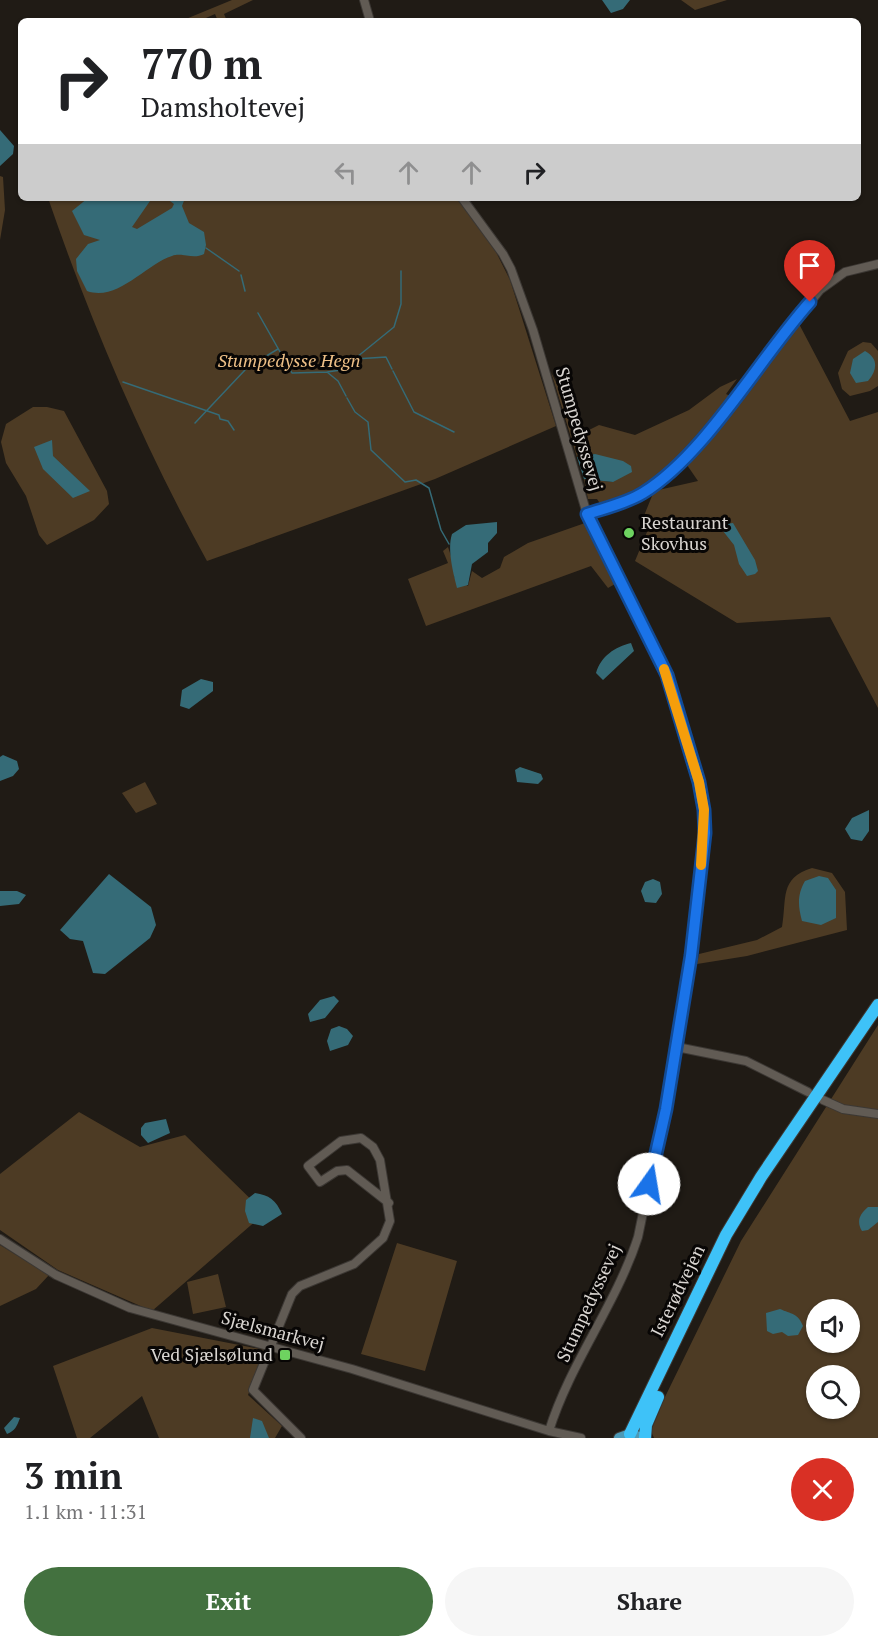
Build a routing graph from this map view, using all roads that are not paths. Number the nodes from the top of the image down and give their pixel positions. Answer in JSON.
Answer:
{"nodes":[{"id":1,"x":364,"y":0,"type":"edge"},
{"id":2,"x":369,"y":18,"type":"edge"},
{"id":3,"x":464,"y":201,"type":"edge"},
{"id":4,"x":878,"y":264,"type":"edge"},
{"id":5,"x":587,"y":514,"type":"junction"},
{"id":6,"x":878,"y":1005,"type":"edge"},
{"id":7,"x":677,"y":1047,"type":"junction"},
{"id":8,"x":808,"y":1092,"type":"dead end"},
{"id":9,"x":823,"y":1101,"type":"dead end"},
{"id":10,"x":878,"y":1114,"type":"edge"},
{"id":11,"x":768,"y":1167,"type":"junction"},
{"id":12,"x":389,"y":1203,"type":"junction"},
{"id":13,"x":0,"y":1239,"type":"edge"},
{"id":14,"x":270,"y":1346,"type":"junction"},
{"id":15,"x":555,"y":1435,"type":"edge"},
{"id":16,"x":624,"y":1436,"type":"edge"},
{"id":17,"x":301,"y":1438,"type":"edge"},
{"id":18,"x":565,"y":1438,"type":"edge"},
{"id":19,"x":581,"y":1438,"type":"edge"},
{"id":20,"x":644,"y":1438,"type":"edge"}],
"edges":[{"from":1,"to":2,"type":"street"},
{"from":3,"to":5,"type":"street","name":"Stumpedyssevej"},
{"from":4,"to":5,"type":"street"},
{"from":5,"to":7,"type":"street","name":"Stumpedyssevej"},
{"from":6,"to":11,"type":"highway","name":"Isterødvejen"},
{"from":7,"to":8,"type":"street"},
{"from":7,"to":15,"type":"street","name":"Stumpedyssevej"},
{"from":9,"to":10,"type":"street"},
{"from":11,"to":16,"type":"highway","name":"Isterødvejen"},
{"from":11,"to":20,"type":"highway","name":"Isterødvejen"},
{"from":12,"to":12,"type":"street"},
{"from":12,"to":14,"type":"street"},
{"from":13,"to":14,"type":"street","name":"Sjælsmarkvej"},
{"from":14,"to":15,"type":"street","name":"Sjælsmarkvej"},
{"from":14,"to":17,"type":"street"},
{"from":15,"to":18,"type":"street","name":"Sjælsmarkvej"},
{"from":15,"to":19,"type":"street","name":"Sjælsmarkvej"},
{"from":16,"to":20,"type":"main road"}]}
